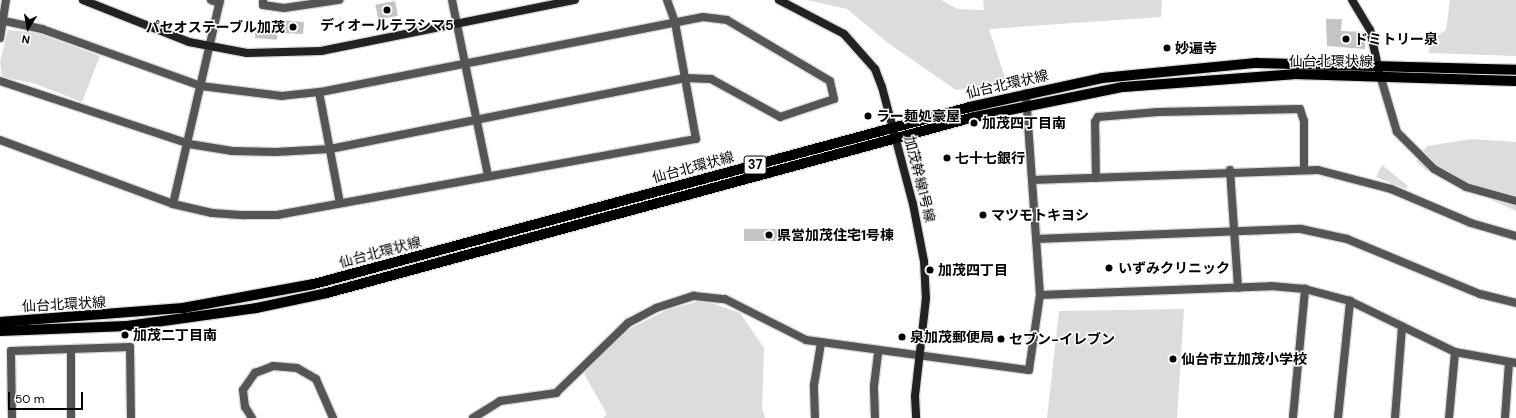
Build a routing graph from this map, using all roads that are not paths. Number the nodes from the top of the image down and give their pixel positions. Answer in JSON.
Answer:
{"nodes":[{"id":1,"x":6,"y":0,"type":"edge"},
{"id":2,"x":83,"y":0,"type":"edge"},
{"id":3,"x":263,"y":0,"type":"edge"},
{"id":4,"x":339,"y":0,"type":"edge"},
{"id":5,"x":452,"y":0,"type":"edge"},
{"id":6,"x":575,"y":0,"type":"edge"},
{"id":7,"x":667,"y":0,"type":"edge"},
{"id":8,"x":779,"y":0,"type":"edge"},
{"id":9,"x":1352,"y":0,"type":"edge"},
{"id":10,"x":217,"y":1,"type":"edge"},
{"id":11,"x":4,"y":21,"type":"junction"},
{"id":12,"x":456,"y":22,"type":"junction"},
{"id":13,"x":675,"y":22,"type":"junction"},
{"id":14,"x":0,"y":38,"type":"edge"},
{"id":15,"x":208,"y":47,"type":"junction"},
{"id":16,"x":464,"y":64,"type":"junction"},
{"id":17,"x":1377,"y":64,"type":"junction"},
{"id":18,"x":1516,"y":70,"type":"edge"},
{"id":19,"x":1380,"y":75,"type":"junction"},
{"id":20,"x":684,"y":78,"type":"junction"},
{"id":21,"x":0,"y":81,"type":"edge"},
{"id":22,"x":1516,"y":81,"type":"edge"},
{"id":23,"x":201,"y":86,"type":"junction"},
{"id":24,"x":319,"y":92,"type":"junction"},
{"id":25,"x":1026,"y":93,"type":"junction"},
{"id":26,"x":1028,"y":105,"type":"junction"},
{"id":27,"x":476,"y":121,"type":"junction"},
{"id":28,"x":894,"y":129,"type":"junction"},
{"id":29,"x":0,"y":140,"type":"edge"},
{"id":30,"x":897,"y":140,"type":"junction"},
{"id":31,"x":189,"y":144,"type":"junction"},
{"id":32,"x":330,"y":149,"type":"junction"},
{"id":33,"x":1304,"y":169,"type":"junction"},
{"id":34,"x":1230,"y":170,"type":"junction"},
{"id":35,"x":488,"y":176,"type":"junction"},
{"id":36,"x":1096,"y":178,"type":"junction"},
{"id":37,"x":1032,"y":180,"type":"junction"},
{"id":38,"x":1516,"y":201,"type":"edge"},
{"id":39,"x":340,"y":203,"type":"junction"},
{"id":40,"x":173,"y":204,"type":"junction"},
{"id":41,"x":1233,"y":230,"type":"junction"},
{"id":42,"x":1516,"y":236,"type":"edge"},
{"id":43,"x":1036,"y":239,"type":"junction"},
{"id":44,"x":1238,"y":288,"type":"junction"},
{"id":45,"x":1305,"y":289,"type":"junction"},
{"id":46,"x":1040,"y":295,"type":"junction"},
{"id":47,"x":1350,"y":301,"type":"junction"},
{"id":48,"x":1516,"y":303,"type":"edge"},
{"id":49,"x":0,"y":322,"type":"edge"},
{"id":50,"x":1402,"y":326,"type":"junction"},
{"id":51,"x":0,"y":331,"type":"edge"},
{"id":52,"x":821,"y":343,"type":"junction"},
{"id":53,"x":71,"y":349,"type":"junction"},
{"id":54,"x":878,"y":352,"type":"junction"},
{"id":55,"x":1455,"y":352,"type":"junction"},
{"id":56,"x":919,"y":357,"type":"junction"},
{"id":57,"x":1513,"y":362,"type":"edge"},
{"id":58,"x":1292,"y":417,"type":"edge"},
{"id":59,"x":12,"y":418,"type":"edge"},
{"id":60,"x":71,"y":418,"type":"edge"},
{"id":61,"x":131,"y":418,"type":"edge"},
{"id":62,"x":252,"y":418,"type":"edge"},
{"id":63,"x":332,"y":418,"type":"edge"},
{"id":64,"x":473,"y":418,"type":"edge"},
{"id":65,"x":815,"y":418,"type":"edge"},
{"id":66,"x":875,"y":418,"type":"edge"},
{"id":67,"x":916,"y":418,"type":"edge"},
{"id":68,"x":1338,"y":418,"type":"edge"},
{"id":69,"x":1395,"y":418,"type":"edge"},
{"id":70,"x":1449,"y":418,"type":"edge"},
{"id":71,"x":1505,"y":418,"type":"edge"}],
"edges":[{"from":1,"to":11,"type":"street"},
{"from":2,"to":15,"type":"street"},
{"from":3,"to":4,"type":"street"},
{"from":5,"to":12,"type":"street"},
{"from":6,"to":12,"type":"street"},
{"from":7,"to":13,"type":"street"},
{"from":8,"to":28,"type":"street","name":"加茂幹線1号線"},
{"from":9,"to":17,"type":"street"},
{"from":10,"to":15,"type":"street"},
{"from":11,"to":14,"type":"street"},
{"from":11,"to":23,"type":"street"},
{"from":12,"to":15,"type":"street"},
{"from":12,"to":16,"type":"street"},
{"from":13,"to":16,"type":"street"},
{"from":13,"to":20,"type":"street"},
{"from":13,"to":20,"type":"street"},
{"from":15,"to":23,"type":"street"},
{"from":16,"to":24,"type":"street"},
{"from":16,"to":27,"type":"street"},
{"from":17,"to":18,"type":"main road","name":"仙台北環状線","number":"37"},
{"from":17,"to":19,"type":"street"},
{"from":17,"to":25,"type":"main road","name":"仙台北環状線","number":"37"},
{"from":19,"to":22,"type":"main road","name":"仙台北環状線","number":"37"},
{"from":19,"to":26,"type":"main road","name":"仙台北環状線","number":"37"},
{"from":19,"to":38,"type":"street"},
{"from":20,"to":27,"type":"street"},
{"from":20,"to":35,"type":"street"},
{"from":21,"to":31,"type":"street"},
{"from":23,"to":24,"type":"street"},
{"from":23,"to":31,"type":"street"},
{"from":24,"to":32,"type":"street"},
{"from":25,"to":26,"type":"street"},
{"from":25,"to":28,"type":"main road","name":"仙台北環状線","number":"37"},
{"from":26,"to":30,"type":"main road","name":"仙台北環状線","number":"37"},
{"from":26,"to":37,"type":"street"},
{"from":27,"to":32,"type":"street"},
{"from":27,"to":35,"type":"street"},
{"from":28,"to":30,"type":"street","name":"加茂幹線1号線"},
{"from":28,"to":49,"type":"main road","name":"仙台北環状線","number":"37"},
{"from":29,"to":40,"type":"street"},
{"from":30,"to":51,"type":"main road","name":"仙台北環状線","number":"37"},
{"from":30,"to":56,"type":"street","name":"加茂幹線1号線"},
{"from":31,"to":32,"type":"street"},
{"from":31,"to":40,"type":"street"},
{"from":32,"to":39,"type":"street"},
{"from":33,"to":34,"type":"street"},
{"from":33,"to":36,"type":"street"},
{"from":33,"to":42,"type":"street"},
{"from":34,"to":36,"type":"street"},
{"from":34,"to":41,"type":"street"},
{"from":35,"to":39,"type":"street"},
{"from":36,"to":37,"type":"street"},
{"from":37,"to":43,"type":"street"},
{"from":39,"to":40,"type":"street"},
{"from":41,"to":43,"type":"street"},
{"from":41,"to":44,"type":"street"},
{"from":41,"to":48,"type":"street"},
{"from":43,"to":46,"type":"street"},
{"from":44,"to":45,"type":"street"},
{"from":44,"to":46,"type":"street"},
{"from":45,"to":47,"type":"street"},
{"from":45,"to":58,"type":"street"},
{"from":46,"to":56,"type":"street"},
{"from":47,"to":50,"type":"street"},
{"from":47,"to":68,"type":"street"},
{"from":50,"to":55,"type":"street"},
{"from":50,"to":69,"type":"street"},
{"from":52,"to":54,"type":"street"},
{"from":52,"to":64,"type":"street"},
{"from":52,"to":65,"type":"street"},
{"from":53,"to":59,"type":"street"},
{"from":53,"to":60,"type":"street"},
{"from":53,"to":61,"type":"street"},
{"from":54,"to":56,"type":"street"},
{"from":54,"to":66,"type":"street"},
{"from":55,"to":57,"type":"street"},
{"from":55,"to":70,"type":"street"},
{"from":56,"to":67,"type":"street","name":"加茂幹線1号線"},
{"from":57,"to":71,"type":"street"},
{"from":62,"to":63,"type":"street"}]}
